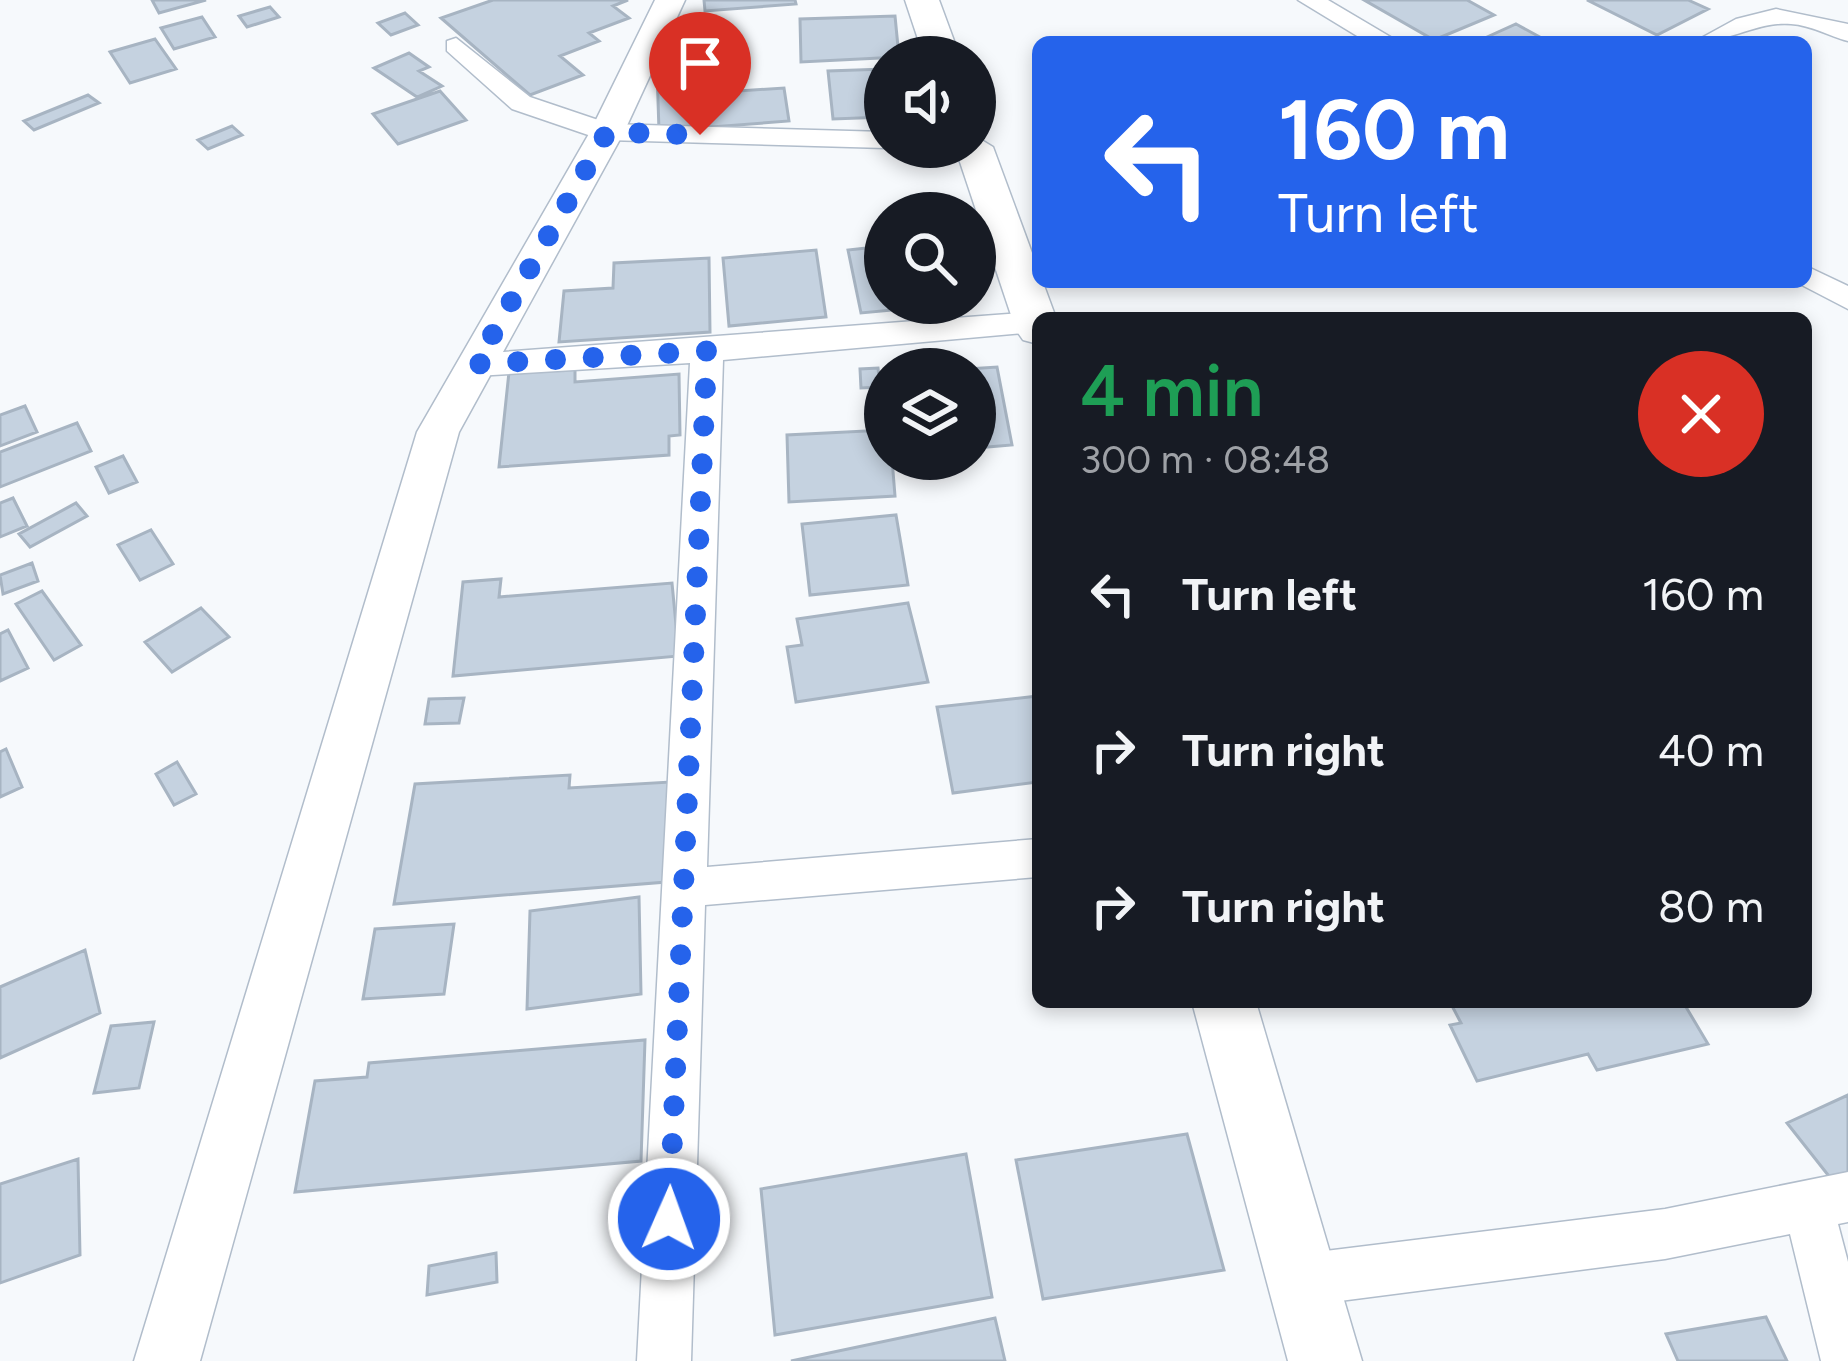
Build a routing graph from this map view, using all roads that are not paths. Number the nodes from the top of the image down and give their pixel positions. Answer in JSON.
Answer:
{"nodes":[{"id":1,"x":670,"y":0,"type":"edge"},
{"id":2,"x":922,"y":0,"type":"edge"},
{"id":3,"x":1310,"y":0,"type":"edge"},
{"id":4,"x":1848,"y":33,"type":"edge"},
{"id":5,"x":935,"y":36,"type":"edge"},
{"id":6,"x":1375,"y":36,"type":"edge"},
{"id":7,"x":1719,"y":36,"type":"edge"},
{"id":8,"x":455,"y":46,"type":"dead end"},
{"id":9,"x":607,"y":132,"type":"junction"},
{"id":10,"x":864,"y":139,"type":"edge"},
{"id":11,"x":981,"y":168,"type":"edge"},
{"id":12,"x":1812,"y":278,"type":"edge"},
{"id":13,"x":1848,"y":298,"type":"edge"},
{"id":14,"x":1032,"y":312,"type":"edge"},
{"id":15,"x":1032,"y":326,"type":"edge"},
{"id":16,"x":707,"y":351,"type":"junction"},
{"id":17,"x":476,"y":364,"type":"junction"},
{"id":18,"x":1032,"y":859,"type":"edge"},
{"id":19,"x":680,"y":888,"type":"junction"},
{"id":20,"x":1226,"y":1008,"type":"edge"},
{"id":21,"x":1828,"y":1202,"type":"edge"},
{"id":22,"x":1301,"y":1280,"type":"junction"},
{"id":23,"x":167,"y":1361,"type":"edge"},
{"id":24,"x":664,"y":1361,"type":"edge"},
{"id":25,"x":1325,"y":1361,"type":"edge"},
{"id":26,"x":1848,"y":1361,"type":"edge"}],
"edges":[{"from":1,"to":9,"type":"street"},
{"from":2,"to":5,"type":"main road"},
{"from":3,"to":6,"type":"street"},
{"from":4,"to":7,"type":"street"},
{"from":8,"to":9,"type":"street"},
{"from":9,"to":10,"type":"street"},
{"from":9,"to":17,"type":"street"},
{"from":11,"to":14,"type":"main road"},
{"from":12,"to":13,"type":"street"},
{"from":15,"to":16,"type":"street"},
{"from":16,"to":17,"type":"street"},
{"from":16,"to":19,"type":"street"},
{"from":17,"to":23,"type":"street"},
{"from":18,"to":19,"type":"street"},
{"from":19,"to":24,"type":"street"},
{"from":20,"to":22,"type":"main road"},
{"from":21,"to":22,"type":"street"},
{"from":21,"to":26,"type":"street"},
{"from":22,"to":25,"type":"main road"}]}
